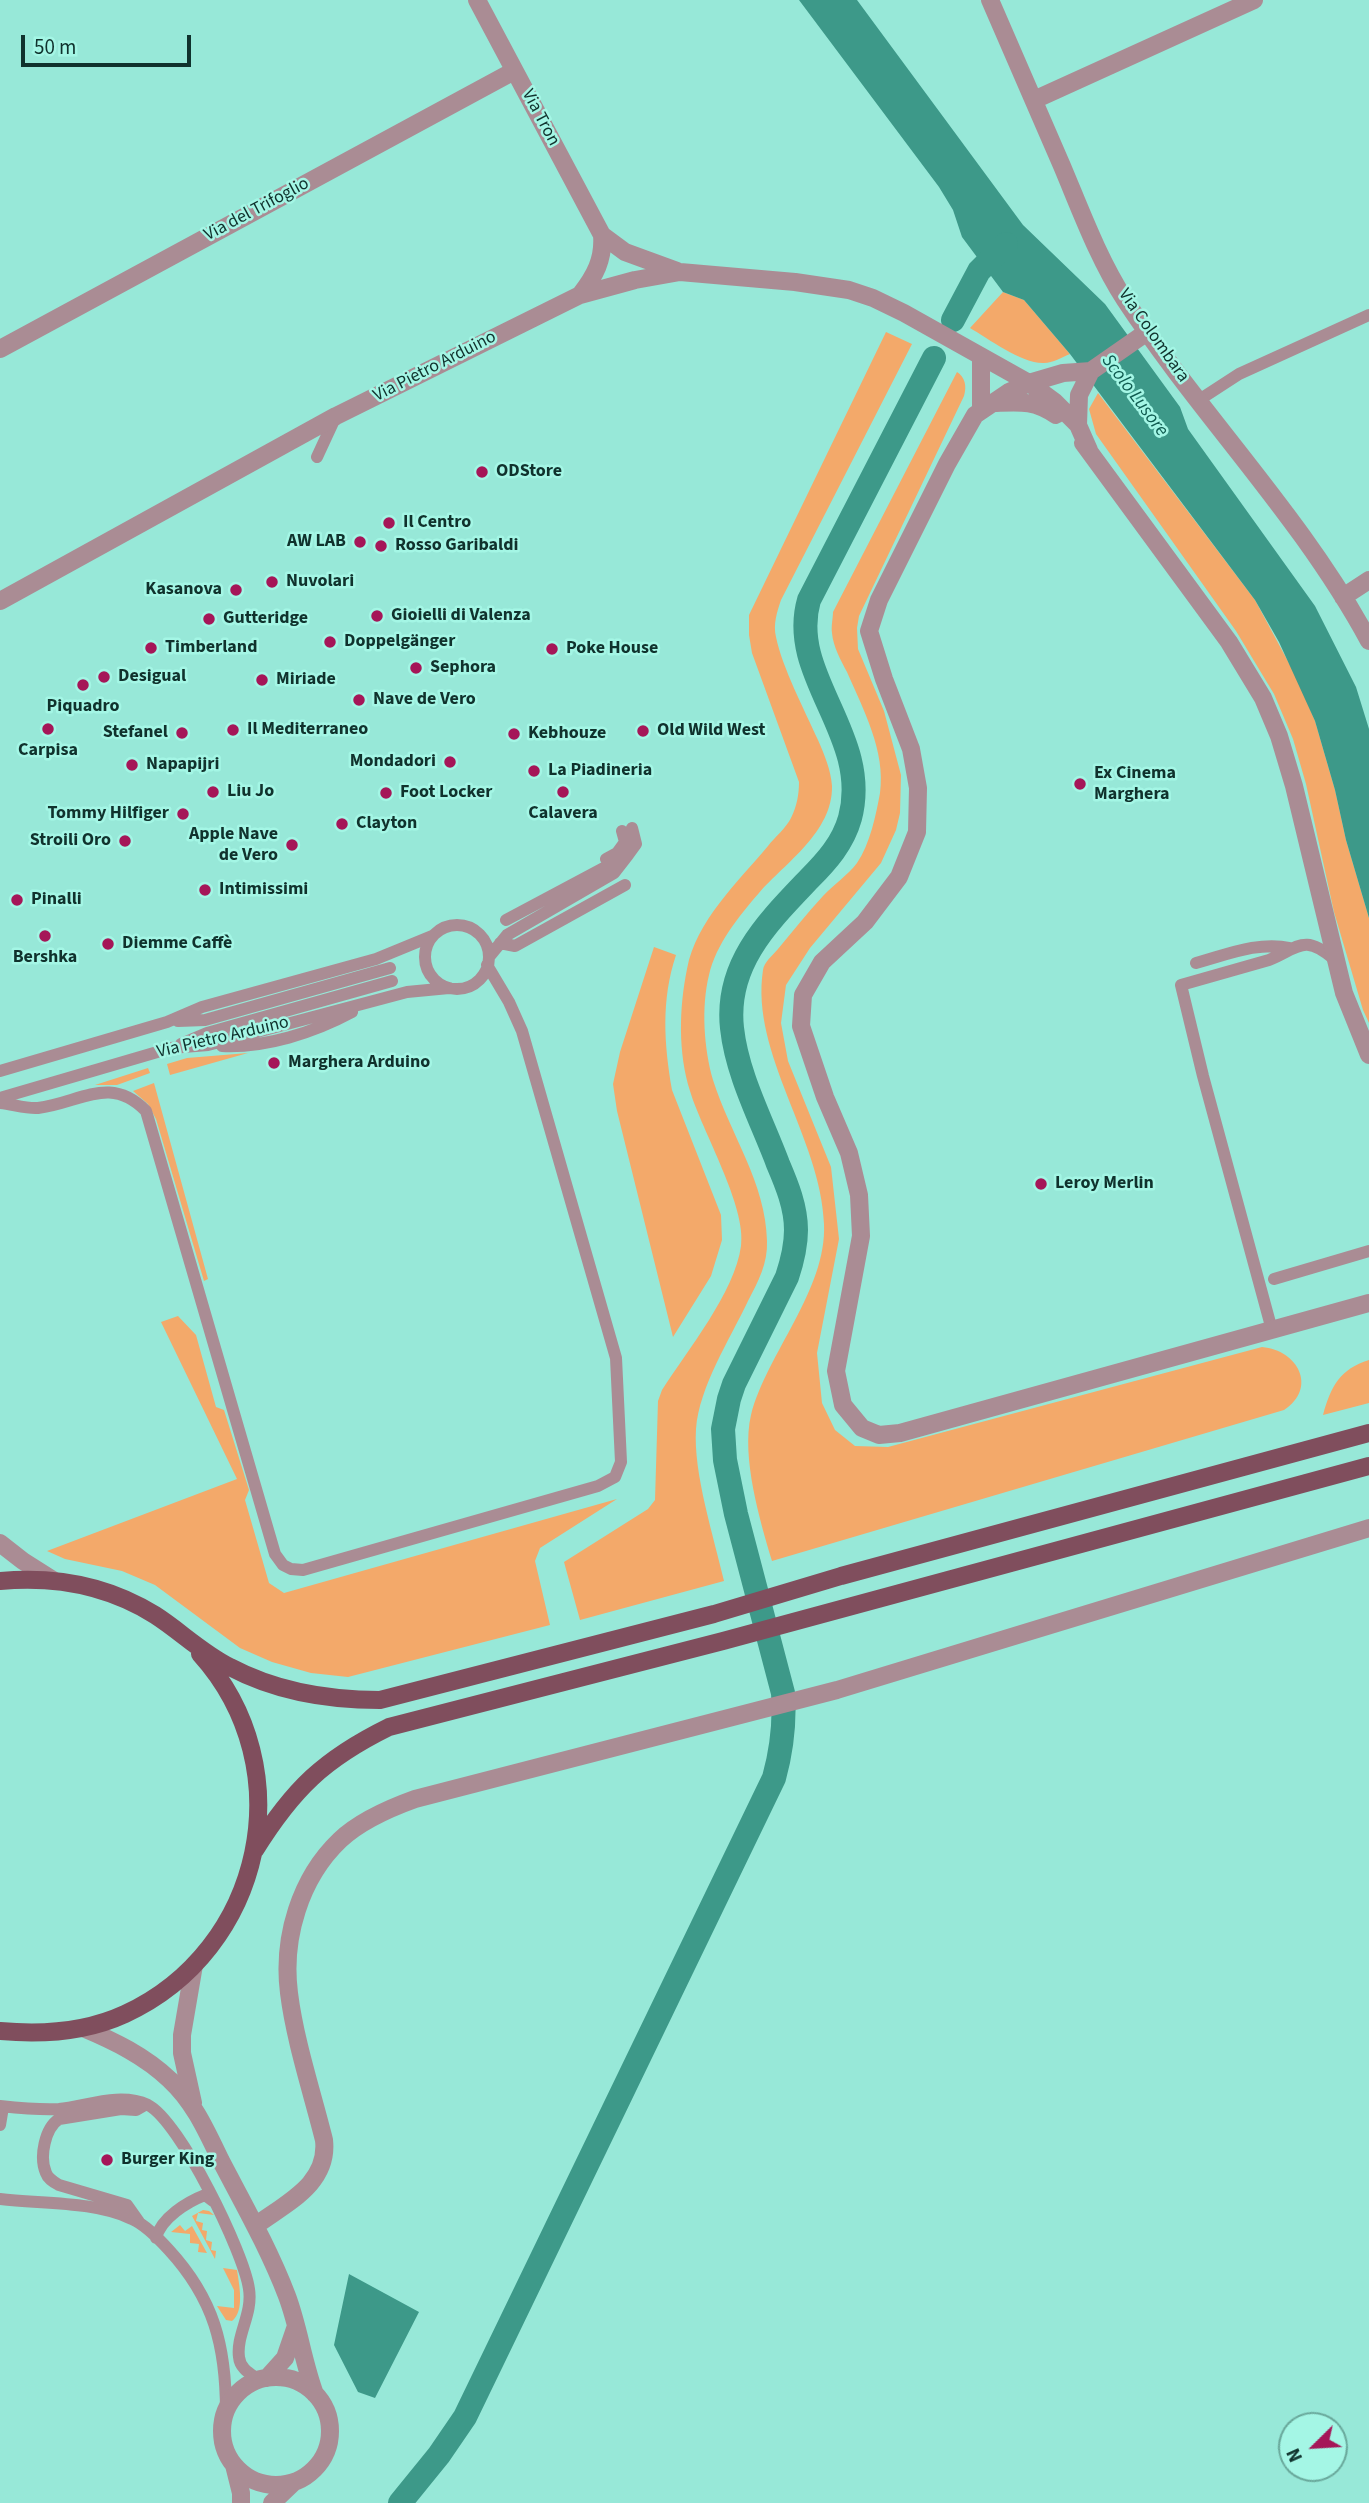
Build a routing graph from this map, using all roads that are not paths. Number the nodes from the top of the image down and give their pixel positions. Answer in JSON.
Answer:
{"nodes":[{"id":1,"x":478,"y":0,"type":"edge"},
{"id":2,"x":990,"y":0,"type":"edge"},
{"id":3,"x":1255,"y":0,"type":"edge"},
{"id":4,"x":514,"y":71,"type":"junction"},
{"id":5,"x":1034,"y":100,"type":"junction"},
{"id":6,"x":602,"y":234,"type":"junction"},
{"id":7,"x":680,"y":272,"type":"junction"},
{"id":8,"x":580,"y":295,"type":"junction"},
{"id":9,"x":1369,"y":314,"type":"edge"},
{"id":10,"x":1147,"y":332,"type":"junction"},
{"id":11,"x":0,"y":349,"type":"edge"},
{"id":12,"x":978,"y":355,"type":"junction"},
{"id":13,"x":1091,"y":371,"type":"junction"},
{"id":14,"x":1029,"y":383,"type":"junction"},
{"id":15,"x":1199,"y":400,"type":"junction"},
{"id":16,"x":988,"y":406,"type":"junction"},
{"id":17,"x":336,"y":416,"type":"junction"},
{"id":18,"x":1078,"y":425,"type":"junction"},
{"id":19,"x":1089,"y":450,"type":"junction"},
{"id":20,"x":317,"y":457,"type":"dead end"},
{"id":21,"x":1369,"y":580,"type":"edge"},
{"id":22,"x":1343,"y":597,"type":"junction"},
{"id":23,"x":0,"y":601,"type":"edge"},
{"id":24,"x":1369,"y":641,"type":"edge"},
{"id":25,"x":628,"y":855,"type":"junction"},
{"id":26,"x":625,"y":885,"type":"dead end"},
{"id":27,"x":432,"y":936,"type":"junction"},
{"id":28,"x":500,"y":943,"type":"junction"},
{"id":29,"x":1290,"y":948,"type":"junction"},
{"id":30,"x":1334,"y":959,"type":"junction"},
{"id":31,"x":488,"y":961,"type":"junction"},
{"id":32,"x":1196,"y":963,"type":"dead end"},
{"id":33,"x":476,"y":984,"type":"junction"},
{"id":34,"x":449,"y":988,"type":"junction"},
{"id":35,"x":505,"y":997,"type":"junction"},
{"id":36,"x":167,"y":1022,"type":"junction"},
{"id":37,"x":171,"y":1048,"type":"junction"},
{"id":38,"x":1369,"y":1055,"type":"edge"},
{"id":39,"x":0,"y":1071,"type":"edge"},
{"id":40,"x":0,"y":1100,"type":"edge"},
{"id":41,"x":1369,"y":1251,"type":"edge"},
{"id":42,"x":1274,"y":1279,"type":"dead end"},
{"id":43,"x":1369,"y":1303,"type":"edge"},
{"id":44,"x":1272,"y":1330,"type":"junction"},
{"id":45,"x":1369,"y":1433,"type":"edge"},
{"id":46,"x":1369,"y":1466,"type":"edge"},
{"id":47,"x":1369,"y":1528,"type":"edge"},
{"id":48,"x":0,"y":1543,"type":"edge"},
{"id":49,"x":53,"y":1580,"type":"junction"},
{"id":50,"x":0,"y":1581,"type":"edge"},
{"id":51,"x":178,"y":1632,"type":"junction"},
{"id":52,"x":255,"y":1850,"type":"junction"},
{"id":53,"x":194,"y":1965,"type":"junction"},
{"id":54,"x":83,"y":2028,"type":"junction"},
{"id":55,"x":0,"y":2031,"type":"edge"},
{"id":56,"x":147,"y":2105,"type":"junction"},
{"id":57,"x":2,"y":2106,"type":"edge"},
{"id":58,"x":195,"y":2109,"type":"junction"},
{"id":59,"x":0,"y":2125,"type":"edge"},
{"id":60,"x":0,"y":2199,"type":"edge"},
{"id":61,"x":213,"y":2202,"type":"junction"},
{"id":62,"x":140,"y":2224,"type":"junction"},
{"id":63,"x":255,"y":2226,"type":"junction"},
{"id":64,"x":156,"y":2238,"type":"junction"},
{"id":65,"x":296,"y":2326,"type":"junction"},
{"id":66,"x":263,"y":2379,"type":"junction"},
{"id":67,"x":315,"y":2394,"type":"junction"},
{"id":68,"x":226,"y":2412,"type":"junction"},
{"id":69,"x":234,"y":2465,"type":"junction"},
{"id":70,"x":294,"y":2482,"type":"junction"},
{"id":71,"x":241,"y":2503,"type":"edge"},
{"id":72,"x":272,"y":2503,"type":"edge"}],
"edges":[{"from":1,"to":4,"type":"street","name":"Via Tron"},
{"from":2,"to":5,"type":"street","name":"Via Colombara"},
{"from":3,"to":5,"type":"street"},
{"from":4,"to":6,"type":"street","name":"Via Tron"},
{"from":4,"to":11,"type":"street","name":"Via del Trifoglio"},
{"from":5,"to":10,"type":"street","name":"Via Colombara"},
{"from":6,"to":7,"type":"street","name":"Via Tron"},
{"from":6,"to":8,"type":"street"},
{"from":7,"to":8,"type":"street","name":"Via Pietro Arduino"},
{"from":7,"to":12,"type":"street","name":"Via Pietro Arduino"},
{"from":8,"to":17,"type":"street","name":"Via Pietro Arduino"},
{"from":9,"to":15,"type":"lane"},
{"from":10,"to":13,"type":"street"},
{"from":10,"to":15,"type":"street","name":"Via Colombara"},
{"from":12,"to":14,"type":"street","name":"Via Pietro Arduino"},
{"from":12,"to":16,"type":"street"},
{"from":13,"to":14,"type":"street"},
{"from":13,"to":18,"type":"street"},
{"from":14,"to":16,"type":"street"},
{"from":14,"to":18,"type":"street","name":"Via Pietro Arduino"},
{"from":15,"to":22,"type":"street","name":"Via Colombara"},
{"from":16,"to":19,"type":"street"},
{"from":16,"to":44,"type":"street"},
{"from":17,"to":20,"type":"lane"},
{"from":17,"to":23,"type":"street","name":"Via Pietro Arduino"},
{"from":18,"to":19,"type":"street"},
{"from":19,"to":30,"type":"street"},
{"from":21,"to":22,"type":"street"},
{"from":22,"to":24,"type":"street","name":"Via Colombara"},
{"from":25,"to":25,"type":"lane"},
{"from":25,"to":28,"type":"lane"},
{"from":26,"to":28,"type":"lane"},
{"from":27,"to":31,"type":"lane"},
{"from":27,"to":34,"type":"lane"},
{"from":27,"to":36,"type":"lane","name":"Via Pietro Arduino"},
{"from":28,"to":31,"type":"lane"},
{"from":29,"to":30,"type":"lane"},
{"from":29,"to":32,"type":"lane"},
{"from":29,"to":44,"type":"lane"},
{"from":30,"to":38,"type":"street"},
{"from":31,"to":33,"type":"lane"},
{"from":31,"to":35,"type":"lane"},
{"from":33,"to":34,"type":"lane"},
{"from":33,"to":35,"type":"lane"},
{"from":34,"to":37,"type":"lane","name":"Via Pietro Arduino"},
{"from":35,"to":40,"type":"lane"},
{"from":36,"to":37,"type":"lane"},
{"from":36,"to":39,"type":"lane","name":"Via Pietro Arduino"},
{"from":37,"to":40,"type":"lane","name":"Via Pietro Arduino"},
{"from":41,"to":42,"type":"lane"},
{"from":43,"to":44,"type":"street"},
{"from":45,"to":51,"type":"main road"},
{"from":46,"to":52,"type":"main road"},
{"from":47,"to":63,"type":"street"},
{"from":48,"to":49,"type":"street"},
{"from":49,"to":50,"type":"main road"},
{"from":49,"to":51,"type":"main road"},
{"from":51,"to":52,"type":"main road"},
{"from":52,"to":53,"type":"main road"},
{"from":53,"to":54,"type":"main road"},
{"from":53,"to":58,"type":"street"},
{"from":54,"to":55,"type":"main road"},
{"from":54,"to":58,"type":"street"},
{"from":56,"to":57,"type":"lane"},
{"from":56,"to":61,"type":"lane"},
{"from":56,"to":62,"type":"lane"},
{"from":57,"to":59,"type":"lane"},
{"from":58,"to":63,"type":"street"},
{"from":60,"to":62,"type":"lane"},
{"from":61,"to":64,"type":"lane"},
{"from":61,"to":66,"type":"lane"},
{"from":62,"to":64,"type":"lane"},
{"from":63,"to":65,"type":"street"},
{"from":64,"to":68,"type":"lane"},
{"from":65,"to":66,"type":"street"},
{"from":65,"to":67,"type":"street"},
{"from":66,"to":67,"type":"street"},
{"from":66,"to":68,"type":"street"},
{"from":67,"to":70,"type":"street"},
{"from":68,"to":69,"type":"street"},
{"from":69,"to":70,"type":"street"},
{"from":69,"to":71,"type":"street"},
{"from":70,"to":72,"type":"street"}]}
